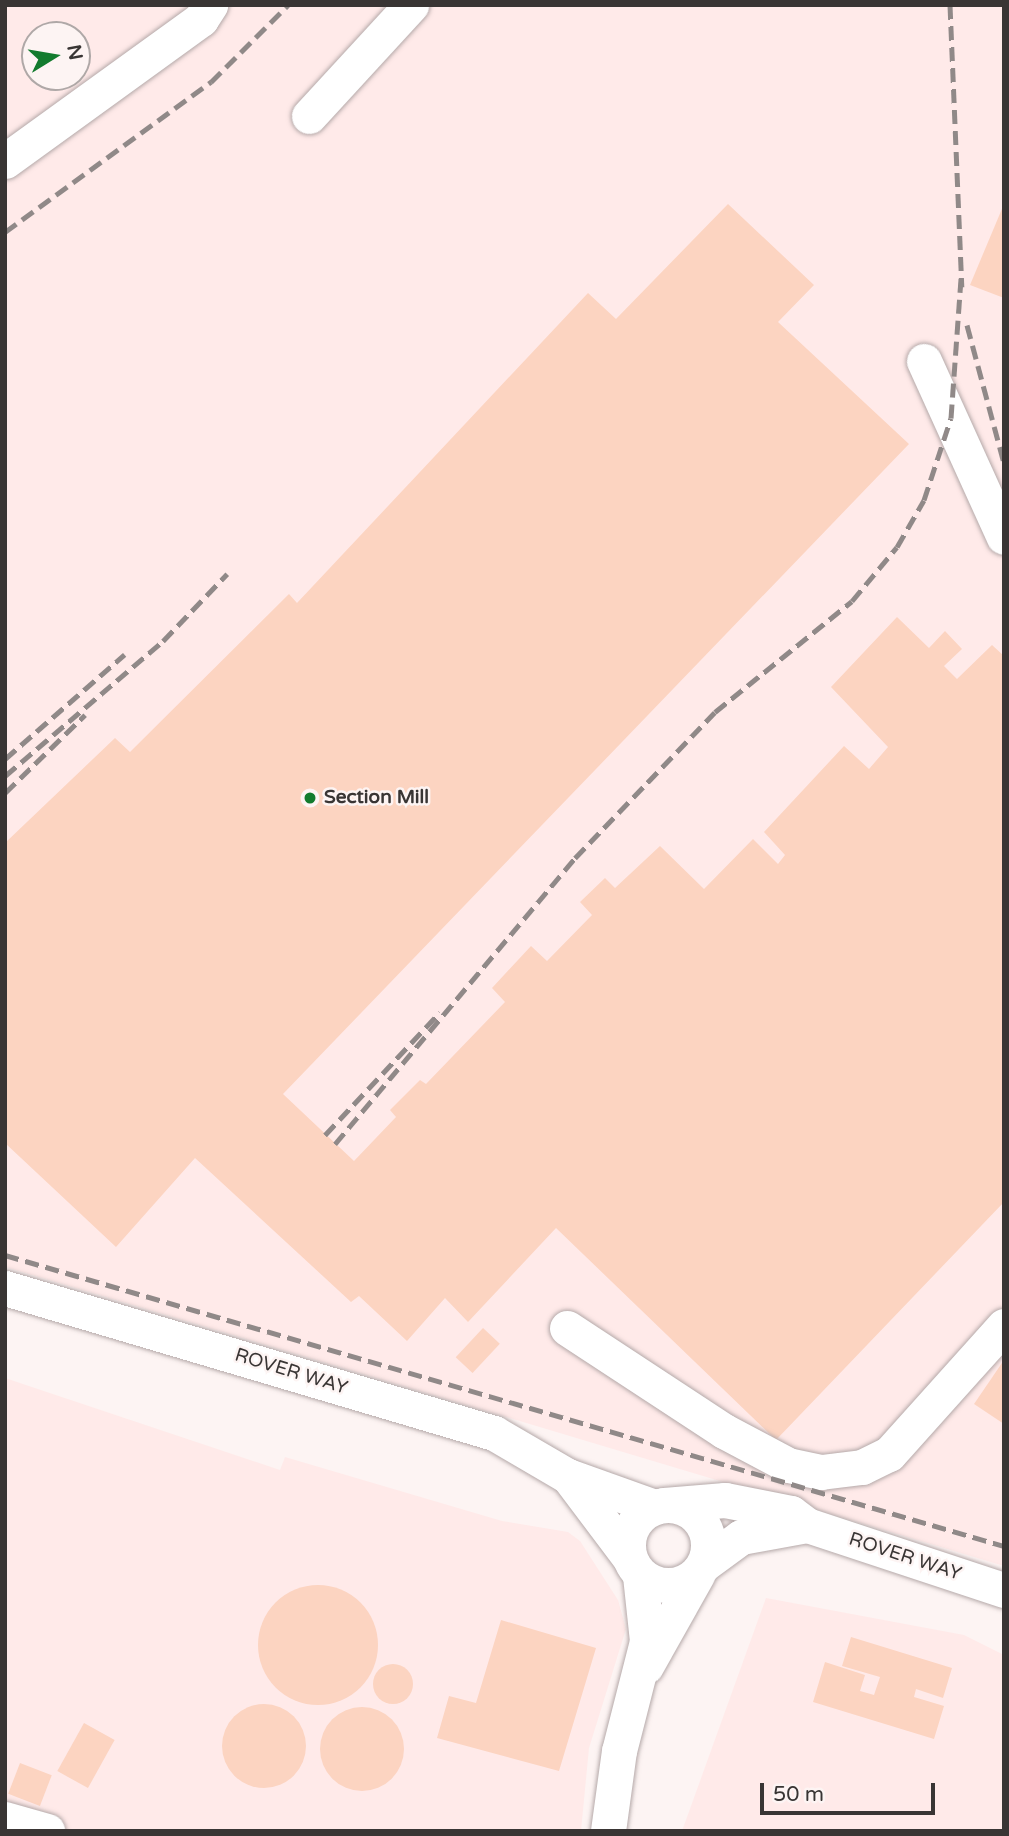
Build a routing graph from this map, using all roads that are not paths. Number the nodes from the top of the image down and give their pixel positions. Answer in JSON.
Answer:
{"nodes":[{"id":1,"x":210,"y":5,"type":"edge"},
{"id":2,"x":411,"y":5,"type":"edge"},
{"id":3,"x":309,"y":116,"type":"dead end"},
{"id":4,"x":5,"y":161,"type":"edge"},
{"id":5,"x":924,"y":361,"type":"dead end"},
{"id":6,"x":1004,"y":537,"type":"edge"},
{"id":7,"x":5,"y":1288,"type":"edge"},
{"id":8,"x":1004,"y":1326,"type":"edge"},
{"id":9,"x":567,"y":1328,"type":"dead end"},
{"id":10,"x":568,"y":1476,"type":"junction"},
{"id":11,"x":659,"y":1506,"type":"junction"},
{"id":12,"x":807,"y":1525,"type":"junction"},
{"id":13,"x":634,"y":1566,"type":"junction"},
{"id":14,"x":700,"y":1569,"type":"junction"},
{"id":15,"x":1004,"y":1590,"type":"edge"},
{"id":16,"x":642,"y":1672,"type":"junction"},
{"id":17,"x":5,"y":1819,"type":"edge"},
{"id":18,"x":47,"y":1831,"type":"edge"},
{"id":19,"x":608,"y":1831,"type":"edge"}],
"edges":[{"from":1,"to":4,"type":"street"},
{"from":2,"to":3,"type":"street"},
{"from":5,"to":6,"type":"street"},
{"from":7,"to":10,"type":"street","name":"ROVER WAY"},
{"from":8,"to":9,"type":"street"},
{"from":10,"to":11,"type":"street","name":"ROVER WAY"},
{"from":10,"to":13,"type":"street","name":"ROVER WAY"},
{"from":11,"to":12,"type":"street","name":"ROVER WAY"},
{"from":11,"to":13,"type":"street"},
{"from":11,"to":14,"type":"street"},
{"from":12,"to":14,"type":"street","name":"ROVER WAY"},
{"from":12,"to":15,"type":"street","name":"ROVER WAY"},
{"from":13,"to":14,"type":"street"},
{"from":13,"to":16,"type":"street"},
{"from":14,"to":16,"type":"street"},
{"from":16,"to":19,"type":"street"},
{"from":17,"to":18,"type":"street"}]}
